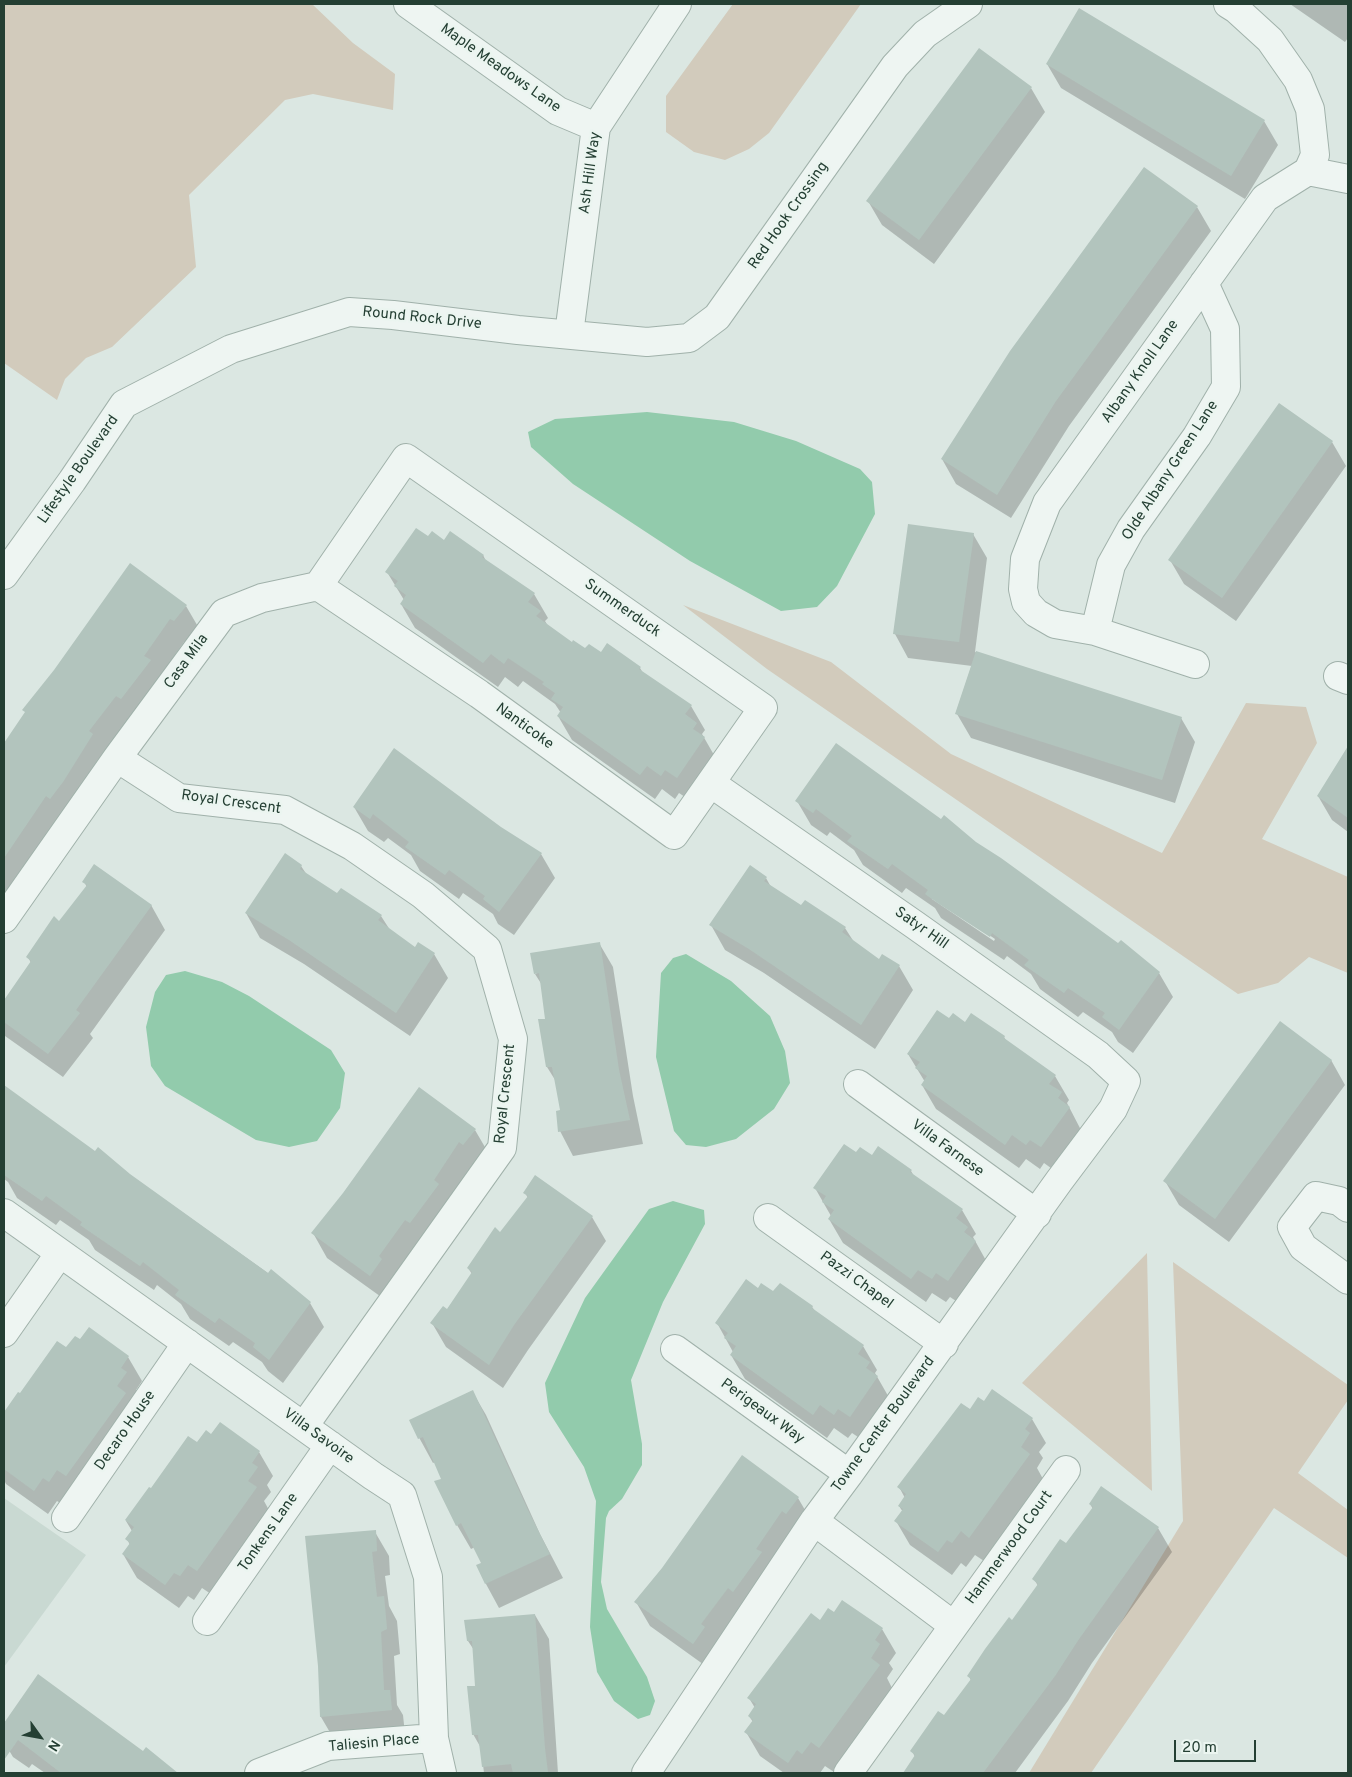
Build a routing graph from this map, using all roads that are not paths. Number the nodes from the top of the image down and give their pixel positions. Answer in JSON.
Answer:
{"nodes":[{"id":1,"x":408,"y":4,"type":"edge"},
{"id":2,"x":677,"y":4,"type":"edge"},
{"id":3,"x":968,"y":4,"type":"edge"},
{"id":4,"x":1228,"y":4,"type":"edge"},
{"id":5,"x":596,"y":128,"type":"junction"},
{"id":6,"x":1308,"y":172,"type":"junction"},
{"id":7,"x":1348,"y":179,"type":"edge"},
{"id":8,"x":1204,"y":283,"type":"junction"},
{"id":9,"x":570,"y":334,"type":"junction"},
{"id":10,"x":169,"y":382,"type":"joint"},
{"id":11,"x":4,"y":575,"type":"edge"},
{"id":12,"x":318,"y":586,"type":"junction"},
{"id":13,"x":1096,"y":631,"type":"junction"},
{"id":14,"x":1195,"y":664,"type":"dead end"},
{"id":15,"x":116,"y":758,"type":"junction"},
{"id":16,"x":712,"y":784,"type":"junction"},
{"id":17,"x":4,"y":919,"type":"edge"},
{"id":18,"x":1126,"y":1081,"type":"joint"},
{"id":19,"x":858,"y":1084,"type":"dead end"},
{"id":20,"x":1348,"y":1208,"type":"edge"},
{"id":21,"x":4,"y":1213,"type":"edge"},
{"id":22,"x":1036,"y":1214,"type":"junction"},
{"id":23,"x":768,"y":1218,"type":"dead end"},
{"id":24,"x":60,"y":1253,"type":"junction"},
{"id":25,"x":1348,"y":1280,"type":"edge"},
{"id":26,"x":4,"y":1333,"type":"edge"},
{"id":27,"x":187,"y":1343,"type":"junction"},
{"id":28,"x":944,"y":1344,"type":"junction"},
{"id":29,"x":676,"y":1349,"type":"dead end"},
{"id":30,"x":304,"y":1426,"type":"junction"},
{"id":31,"x":330,"y":1445,"type":"junction"},
{"id":32,"x":1066,"y":1470,"type":"dead end"},
{"id":33,"x":850,"y":1474,"type":"junction"},
{"id":34,"x":66,"y":1518,"type":"dead end"},
{"id":35,"x":814,"y":1521,"type":"junction"},
{"id":36,"x":207,"y":1621,"type":"dead end"},
{"id":37,"x":953,"y":1625,"type":"junction"},
{"id":38,"x":434,"y":1738,"type":"junction"},
{"id":39,"x":259,"y":1773,"type":"edge"},
{"id":40,"x":442,"y":1773,"type":"edge"},
{"id":41,"x":646,"y":1773,"type":"edge"},
{"id":42,"x":848,"y":1773,"type":"edge"}],
"edges":[{"from":1,"to":5,"type":"street","name":"Maple Meadows Lane"},
{"from":2,"to":5,"type":"street","name":"Ash Hill Way"},
{"from":3,"to":9,"type":"street","name":"Red Hook Crossing"},
{"from":4,"to":6,"type":"street"},
{"from":5,"to":9,"type":"street","name":"Ash Hill Way"},
{"from":6,"to":7,"type":"street"},
{"from":6,"to":8,"type":"street","name":"Albany Knoll Lane"},
{"from":8,"to":13,"type":"street","name":"Olde Albany Green Lane"},
{"from":8,"to":13,"type":"street","name":"Albany Knoll Lane"},
{"from":9,"to":10,"type":"street","name":"Round Rock Drive"},
{"from":10,"to":11,"type":"street","name":"Lifestyle Boulevard"},
{"from":12,"to":15,"type":"street","name":"Casa Mila"},
{"from":12,"to":16,"type":"street","name":"Nanticoke"},
{"from":12,"to":16,"type":"street","name":"Summerduck"},
{"from":13,"to":14,"type":"street"},
{"from":15,"to":17,"type":"street","name":"Casa Mila"},
{"from":15,"to":30,"type":"street","name":"Royal Crescent"},
{"from":16,"to":18,"type":"street","name":"Satyr Hill"},
{"from":18,"to":22,"type":"street","name":"Towne Center Boulevard"},
{"from":19,"to":22,"type":"street","name":"Villa Farnese"},
{"from":20,"to":25,"type":"street"},
{"from":21,"to":24,"type":"street","name":"Villa Savoire"},
{"from":22,"to":28,"type":"street","name":"Towne Center Boulevard"},
{"from":23,"to":28,"type":"street","name":"Pazzi Chapel"},
{"from":24,"to":26,"type":"street"},
{"from":24,"to":27,"type":"street","name":"Villa Savoire"},
{"from":27,"to":30,"type":"street","name":"Villa Savoire"},
{"from":27,"to":34,"type":"street","name":"Decaro House"},
{"from":28,"to":33,"type":"street","name":"Towne Center Boulevard"},
{"from":29,"to":33,"type":"street","name":"Perigeaux Way"},
{"from":30,"to":31,"type":"street","name":"Villa Savoire"},
{"from":31,"to":36,"type":"street","name":"Tonkens Lane"},
{"from":31,"to":38,"type":"street","name":"Villa Savoire"},
{"from":32,"to":37,"type":"street","name":"Hammerwood Court"},
{"from":33,"to":35,"type":"street","name":"Towne Center Boulevard"},
{"from":35,"to":37,"type":"street"},
{"from":35,"to":41,"type":"street","name":"Towne Center Boulevard"},
{"from":37,"to":42,"type":"street","name":"Hammerwood Court"},
{"from":38,"to":39,"type":"street","name":"Taliesin Place"},
{"from":38,"to":40,"type":"street","name":"Villa Savoire"}]}
